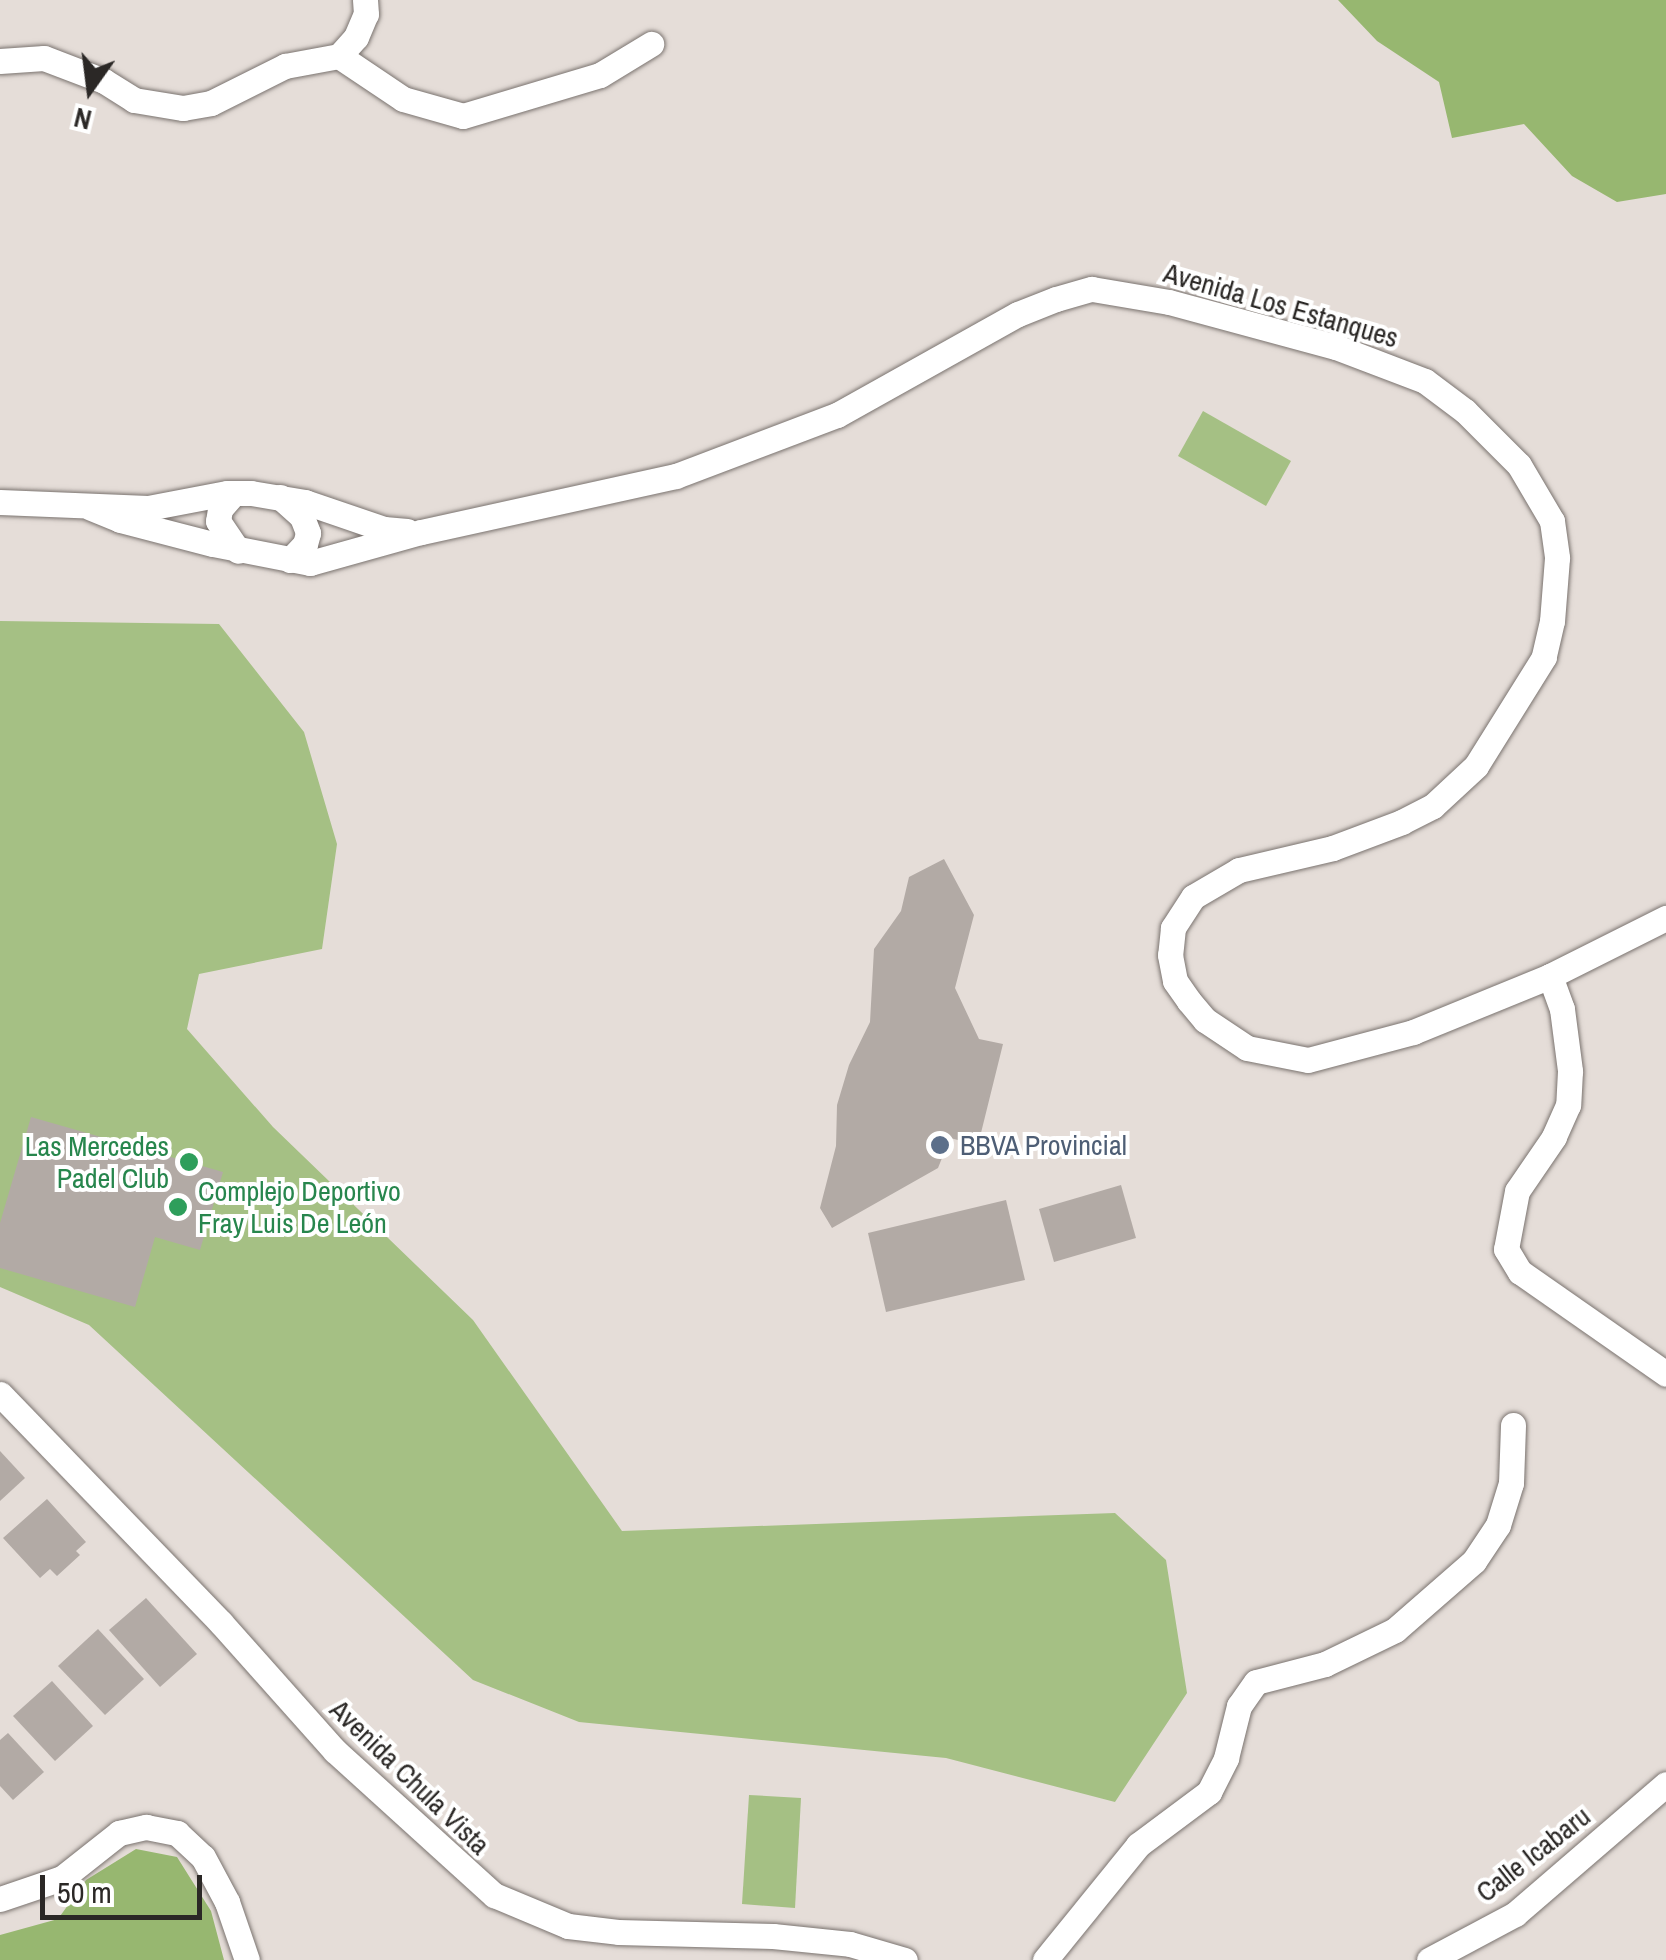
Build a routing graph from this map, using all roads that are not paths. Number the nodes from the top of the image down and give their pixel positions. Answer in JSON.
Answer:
{"nodes":[{"id":1,"x":364,"y":0,"type":"edge"},
{"id":2,"x":650,"y":44,"type":"dead end"},
{"id":3,"x":339,"y":56,"type":"junction"},
{"id":4,"x":0,"y":61,"type":"edge"},
{"id":5,"x":234,"y":493,"type":"junction"},
{"id":6,"x":278,"y":496,"type":"junction"},
{"id":7,"x":0,"y":502,"type":"edge"},
{"id":8,"x":91,"y":508,"type":"junction"},
{"id":9,"x":421,"y":532,"type":"junction"},
{"id":10,"x":238,"y":550,"type":"junction"},
{"id":11,"x":290,"y":560,"type":"junction"},
{"id":12,"x":1666,"y":918,"type":"edge"},
{"id":13,"x":1550,"y":976,"type":"junction"},
{"id":14,"x":1666,"y":1374,"type":"edge"},
{"id":15,"x":0,"y":1394,"type":"edge"},
{"id":16,"x":1513,"y":1425,"type":"dead end"},
{"id":17,"x":1666,"y":1784,"type":"edge"},
{"id":18,"x":0,"y":1899,"type":"edge"},
{"id":19,"x":247,"y":1960,"type":"edge"},
{"id":20,"x":905,"y":1960,"type":"edge"},
{"id":21,"x":1045,"y":1960,"type":"edge"},
{"id":22,"x":1429,"y":1960,"type":"edge"}],
"edges":[{"from":1,"to":3,"type":"street"},
{"from":2,"to":3,"type":"street"},
{"from":3,"to":4,"type":"street"},
{"from":5,"to":6,"type":"street","name":"Avenida Los Estanques"},
{"from":5,"to":8,"type":"street","name":"Avenida Los Estanques"},
{"from":5,"to":10,"type":"street"},
{"from":6,"to":9,"type":"street","name":"Avenida Los Estanques"},
{"from":6,"to":11,"type":"street"},
{"from":7,"to":8,"type":"street","name":"Avenida Los Estanques"},
{"from":8,"to":10,"type":"street","name":"Avenida Los Estanques"},
{"from":9,"to":11,"type":"street","name":"Avenida Los Estanques"},
{"from":9,"to":13,"type":"street","name":"Avenida Los Estanques"},
{"from":10,"to":11,"type":"street","name":"Avenida Los Estanques"},
{"from":12,"to":13,"type":"street","name":"Avenida Los Estanques"},
{"from":13,"to":14,"type":"street"},
{"from":15,"to":20,"type":"street","name":"Avenida Chula Vista"},
{"from":16,"to":21,"type":"street"},
{"from":17,"to":22,"type":"street","name":"Calle Icabaru"},
{"from":18,"to":19,"type":"street"}]}
